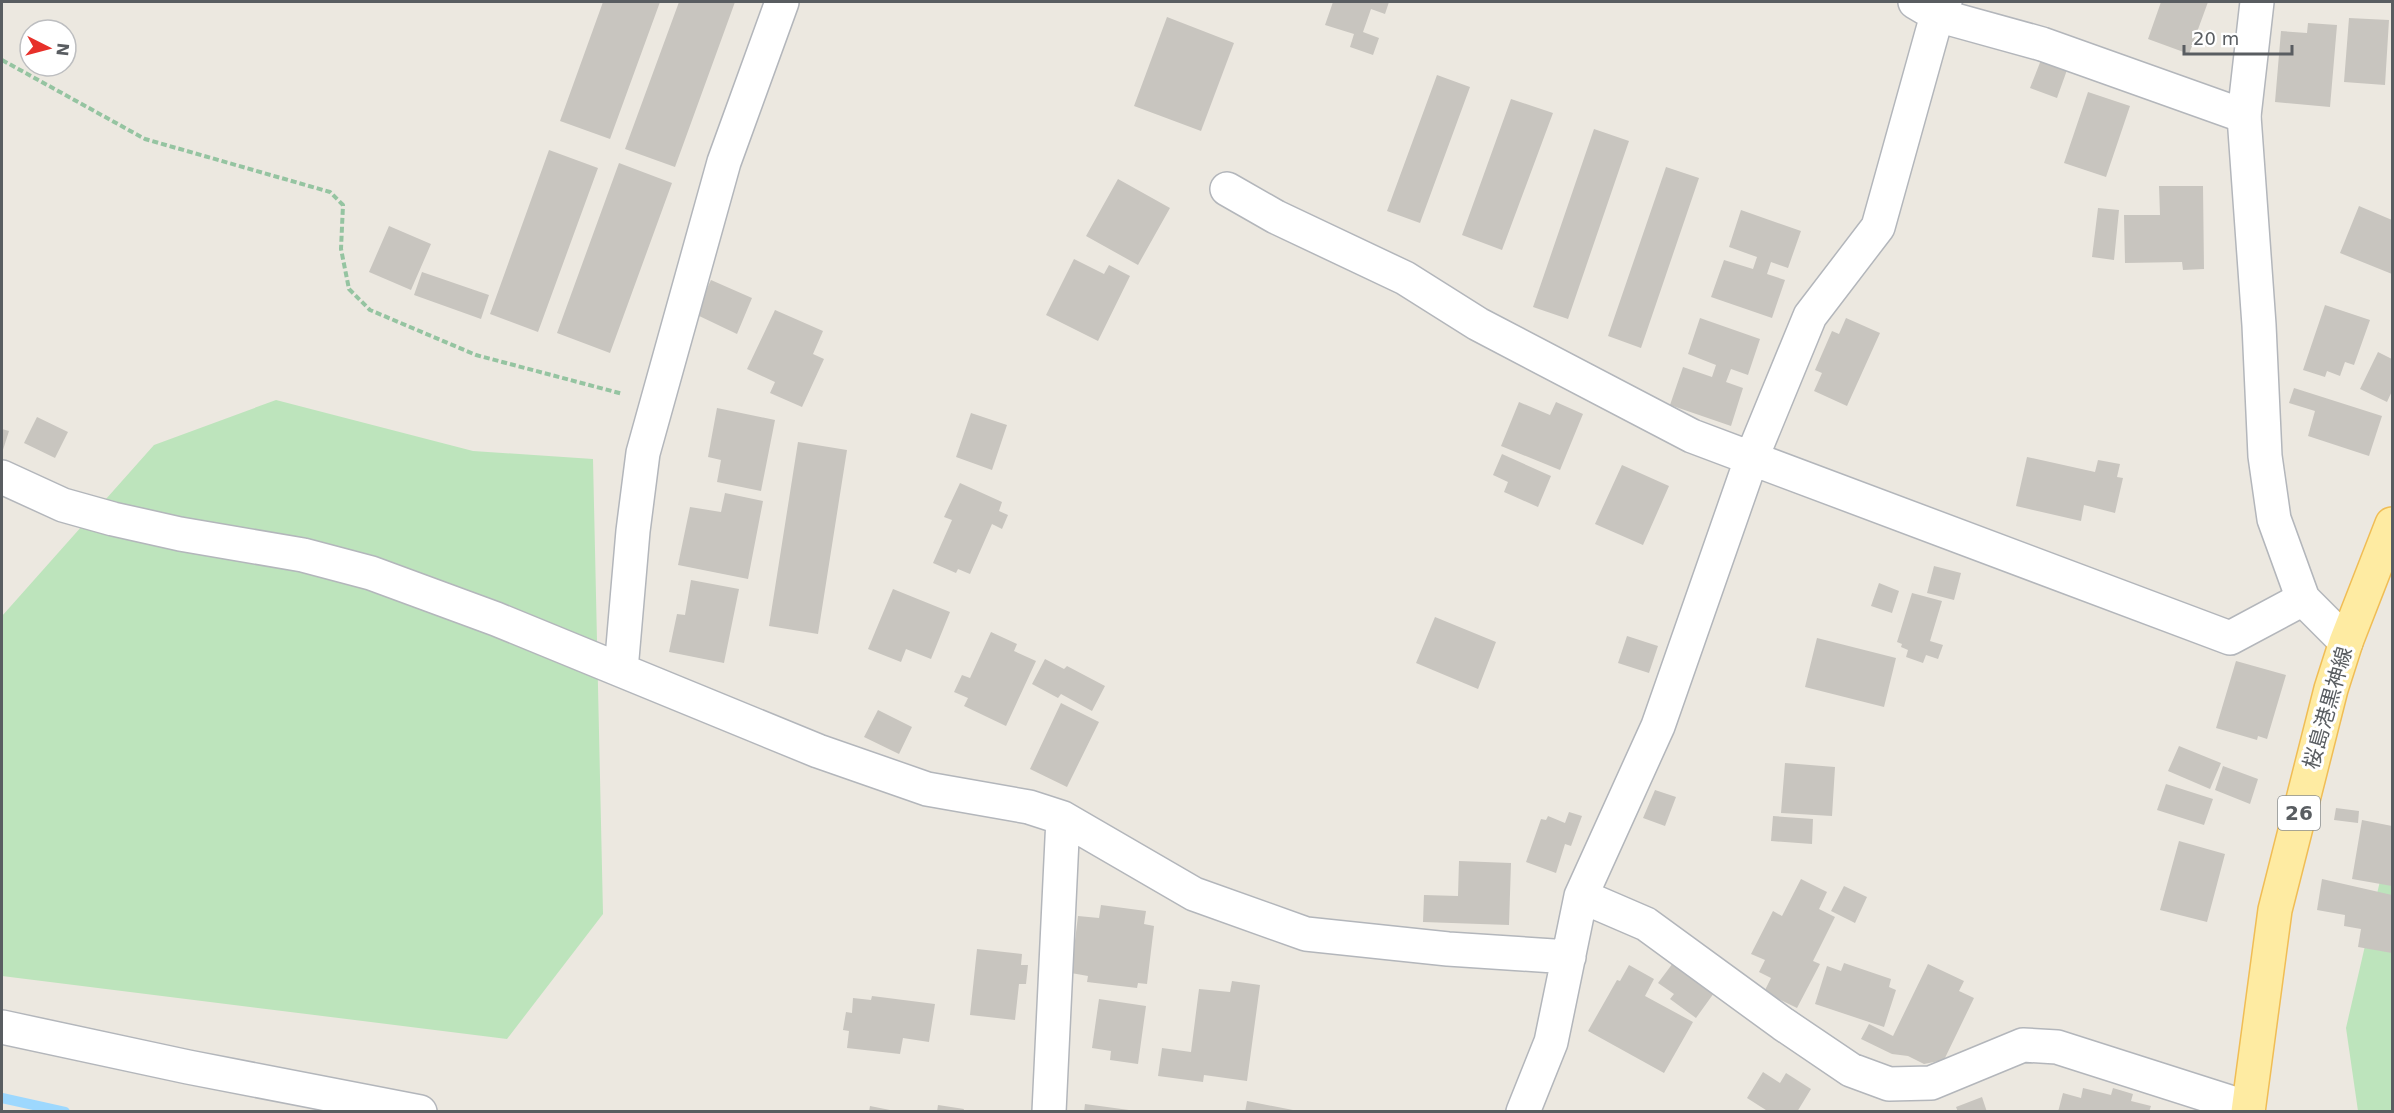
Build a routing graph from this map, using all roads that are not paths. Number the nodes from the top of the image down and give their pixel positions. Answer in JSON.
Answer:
{"nodes":[{"id":1,"x":782,"y":2,"type":"edge"},
{"id":2,"x":2257,"y":2,"type":"edge"},
{"id":3,"x":1932,"y":6,"type":"edge"},
{"id":4,"x":2244,"y":116,"type":"junction"},
{"id":5,"x":1227,"y":189,"type":"dead end"},
{"id":6,"x":1752,"y":457,"type":"junction"},
{"id":7,"x":2,"y":477,"type":"edge"},
{"id":8,"x":2392,"y":524,"type":"edge"},
{"id":9,"x":2303,"y":599,"type":"junction"},
{"id":10,"x":2346,"y":642,"type":"junction"},
{"id":11,"x":621,"y":670,"type":"junction"},
{"id":12,"x":1063,"y":818,"type":"junction"},
{"id":13,"x":1581,"y":896,"type":"junction"},
{"id":14,"x":1569,"y":957,"type":"junction"},
{"id":15,"x":2,"y":1027,"type":"edge"},
{"id":16,"x":2248,"y":1110,"type":"edge"},
{"id":17,"x":420,"y":1112,"type":"edge"},
{"id":18,"x":1049,"y":1112,"type":"edge"},
{"id":19,"x":1523,"y":1112,"type":"edge"}],
"edges":[{"from":1,"to":11,"type":"street"},
{"from":2,"to":4,"type":"street"},
{"from":3,"to":4,"type":"street"},
{"from":3,"to":6,"type":"street"},
{"from":4,"to":9,"type":"street"},
{"from":5,"to":6,"type":"street"},
{"from":6,"to":9,"type":"street"},
{"from":6,"to":13,"type":"street"},
{"from":7,"to":11,"type":"street"},
{"from":8,"to":10,"type":"main road","name":"桜島港黒神線","number":"26"},
{"from":9,"to":10,"type":"street"},
{"from":10,"to":16,"type":"main road","name":"桜島港黒神線","number":"26"},
{"from":11,"to":12,"type":"street"},
{"from":12,"to":14,"type":"street"},
{"from":12,"to":18,"type":"street"},
{"from":13,"to":14,"type":"street"},
{"from":13,"to":16,"type":"street"},
{"from":14,"to":19,"type":"street"},
{"from":15,"to":17,"type":"street"}]}
